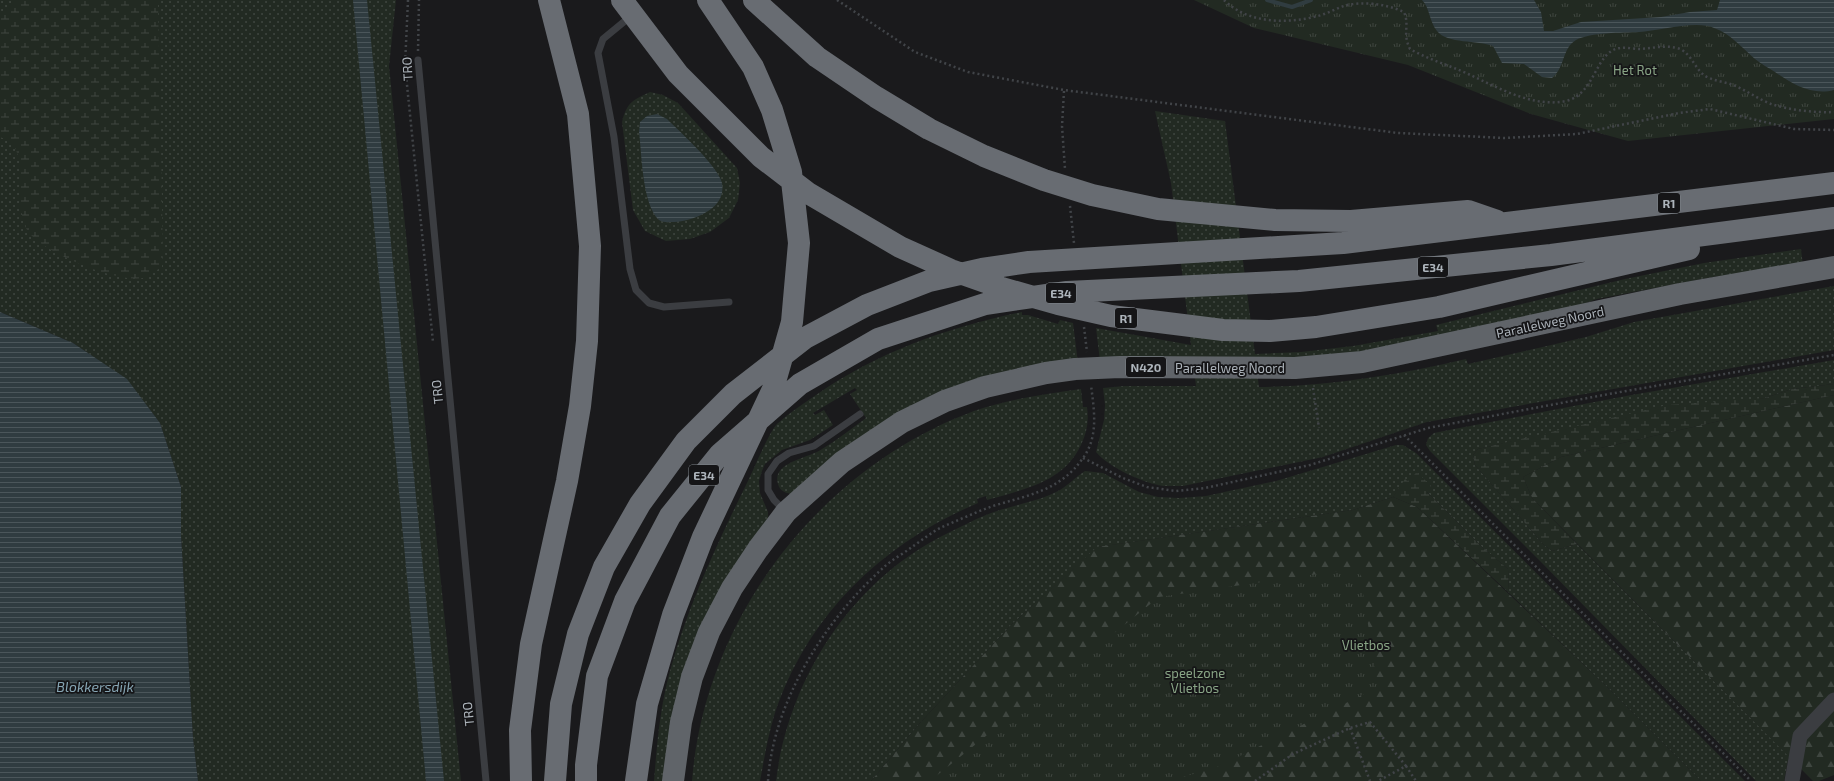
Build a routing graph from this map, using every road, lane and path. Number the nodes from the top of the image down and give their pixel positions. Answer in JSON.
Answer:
{"nodes":[{"id":1,"x":419,"y":0,"type":"edge"},
{"id":2,"x":549,"y":0,"type":"edge"},
{"id":3,"x":708,"y":0,"type":"edge"},
{"id":4,"x":754,"y":0,"type":"edge"},
{"id":5,"x":837,"y":0,"type":"edge"},
{"id":6,"x":1224,"y":0,"type":"edge"},
{"id":7,"x":628,"y":7,"type":"edge"},
{"id":8,"x":418,"y":60,"type":"joint"},
{"id":9,"x":1064,"y":90,"type":"junction"},
{"id":10,"x":1834,"y":112,"type":"edge"},
{"id":11,"x":1834,"y":130,"type":"edge"},
{"id":12,"x":1064,"y":162,"type":"dead end"},
{"id":13,"x":1834,"y":183,"type":"edge"},
{"id":14,"x":1834,"y":218,"type":"edge"},
{"id":15,"x":1504,"y":223,"type":"junction"},
{"id":16,"x":1727,"y":233,"type":"junction"},
{"id":17,"x":1834,"y":267,"type":"edge"},
{"id":18,"x":1834,"y":279,"type":"edge"},
{"id":19,"x":729,"y":302,"type":"dead end"},
{"id":20,"x":1834,"y":355,"type":"edge"},
{"id":21,"x":1313,"y":388,"type":"dead end"},
{"id":22,"x":1094,"y":406,"type":"dead end"},
{"id":23,"x":860,"y":414,"type":"dead end"},
{"id":24,"x":1319,"y":428,"type":"dead end"},
{"id":25,"x":1404,"y":435,"type":"junction"},
{"id":26,"x":1083,"y":458,"type":"junction"},
{"id":27,"x":786,"y":512,"type":"junction"},
{"id":28,"x":1834,"y":700,"type":"edge"},
{"id":29,"x":1350,"y":728,"type":"junction"},
{"id":30,"x":1406,"y":766,"type":"junction"},
{"id":31,"x":486,"y":781,"type":"edge"},
{"id":32,"x":520,"y":781,"type":"edge"},
{"id":33,"x":555,"y":781,"type":"edge"},
{"id":34,"x":586,"y":781,"type":"edge"},
{"id":35,"x":636,"y":781,"type":"edge"},
{"id":36,"x":672,"y":781,"type":"edge"},
{"id":37,"x":685,"y":781,"type":"edge"},
{"id":38,"x":768,"y":781,"type":"edge"},
{"id":39,"x":1255,"y":781,"type":"edge"},
{"id":40,"x":1370,"y":781,"type":"edge"},
{"id":41,"x":1378,"y":781,"type":"edge"},
{"id":42,"x":1416,"y":781,"type":"edge"},
{"id":43,"x":1750,"y":781,"type":"edge"},
{"id":44,"x":1792,"y":781,"type":"edge"}],
"edges":[{"from":1,"to":8,"type":"path","name":"TRO"},
{"from":2,"to":32,"type":"highway"},
{"from":3,"to":35,"type":"highway"},
{"from":4,"to":15,"type":"highway"},
{"from":5,"to":9,"type":"path"},
{"from":6,"to":10,"type":"path"},
{"from":7,"to":16,"type":"highway","number":"R1"},
{"from":7,"to":19,"type":"lane"},
{"from":8,"to":31,"type":"lane","name":"TRO"},
{"from":9,"to":11,"type":"path"},
{"from":9,"to":12,"type":"path"},
{"from":13,"to":15,"type":"highway","number":"R1"},
{"from":14,"to":16,"type":"highway","number":"R1"},
{"from":15,"to":33,"type":"highway","number":"E34"},
{"from":16,"to":34,"type":"highway","number":"E34"},
{"from":17,"to":27,"type":"highway","name":"Parallelweg Noord","number":"N420"},
{"from":18,"to":37,"type":"highway","name":"Parallelweg Noord","number":"N420"},
{"from":20,"to":25,"type":"path"},
{"from":21,"to":24,"type":"path"},
{"from":22,"to":26,"type":"path"},
{"from":23,"to":27,"type":"lane"},
{"from":25,"to":26,"type":"path"},
{"from":25,"to":43,"type":"path"},
{"from":26,"to":38,"type":"path"},
{"from":27,"to":36,"type":"highway","name":"Parallelweg Noord","number":"N420"},
{"from":28,"to":44,"type":"street"},
{"from":29,"to":30,"type":"path"},
{"from":29,"to":39,"type":"path"},
{"from":29,"to":40,"type":"path"},
{"from":30,"to":41,"type":"path"},
{"from":30,"to":42,"type":"path"}]}
